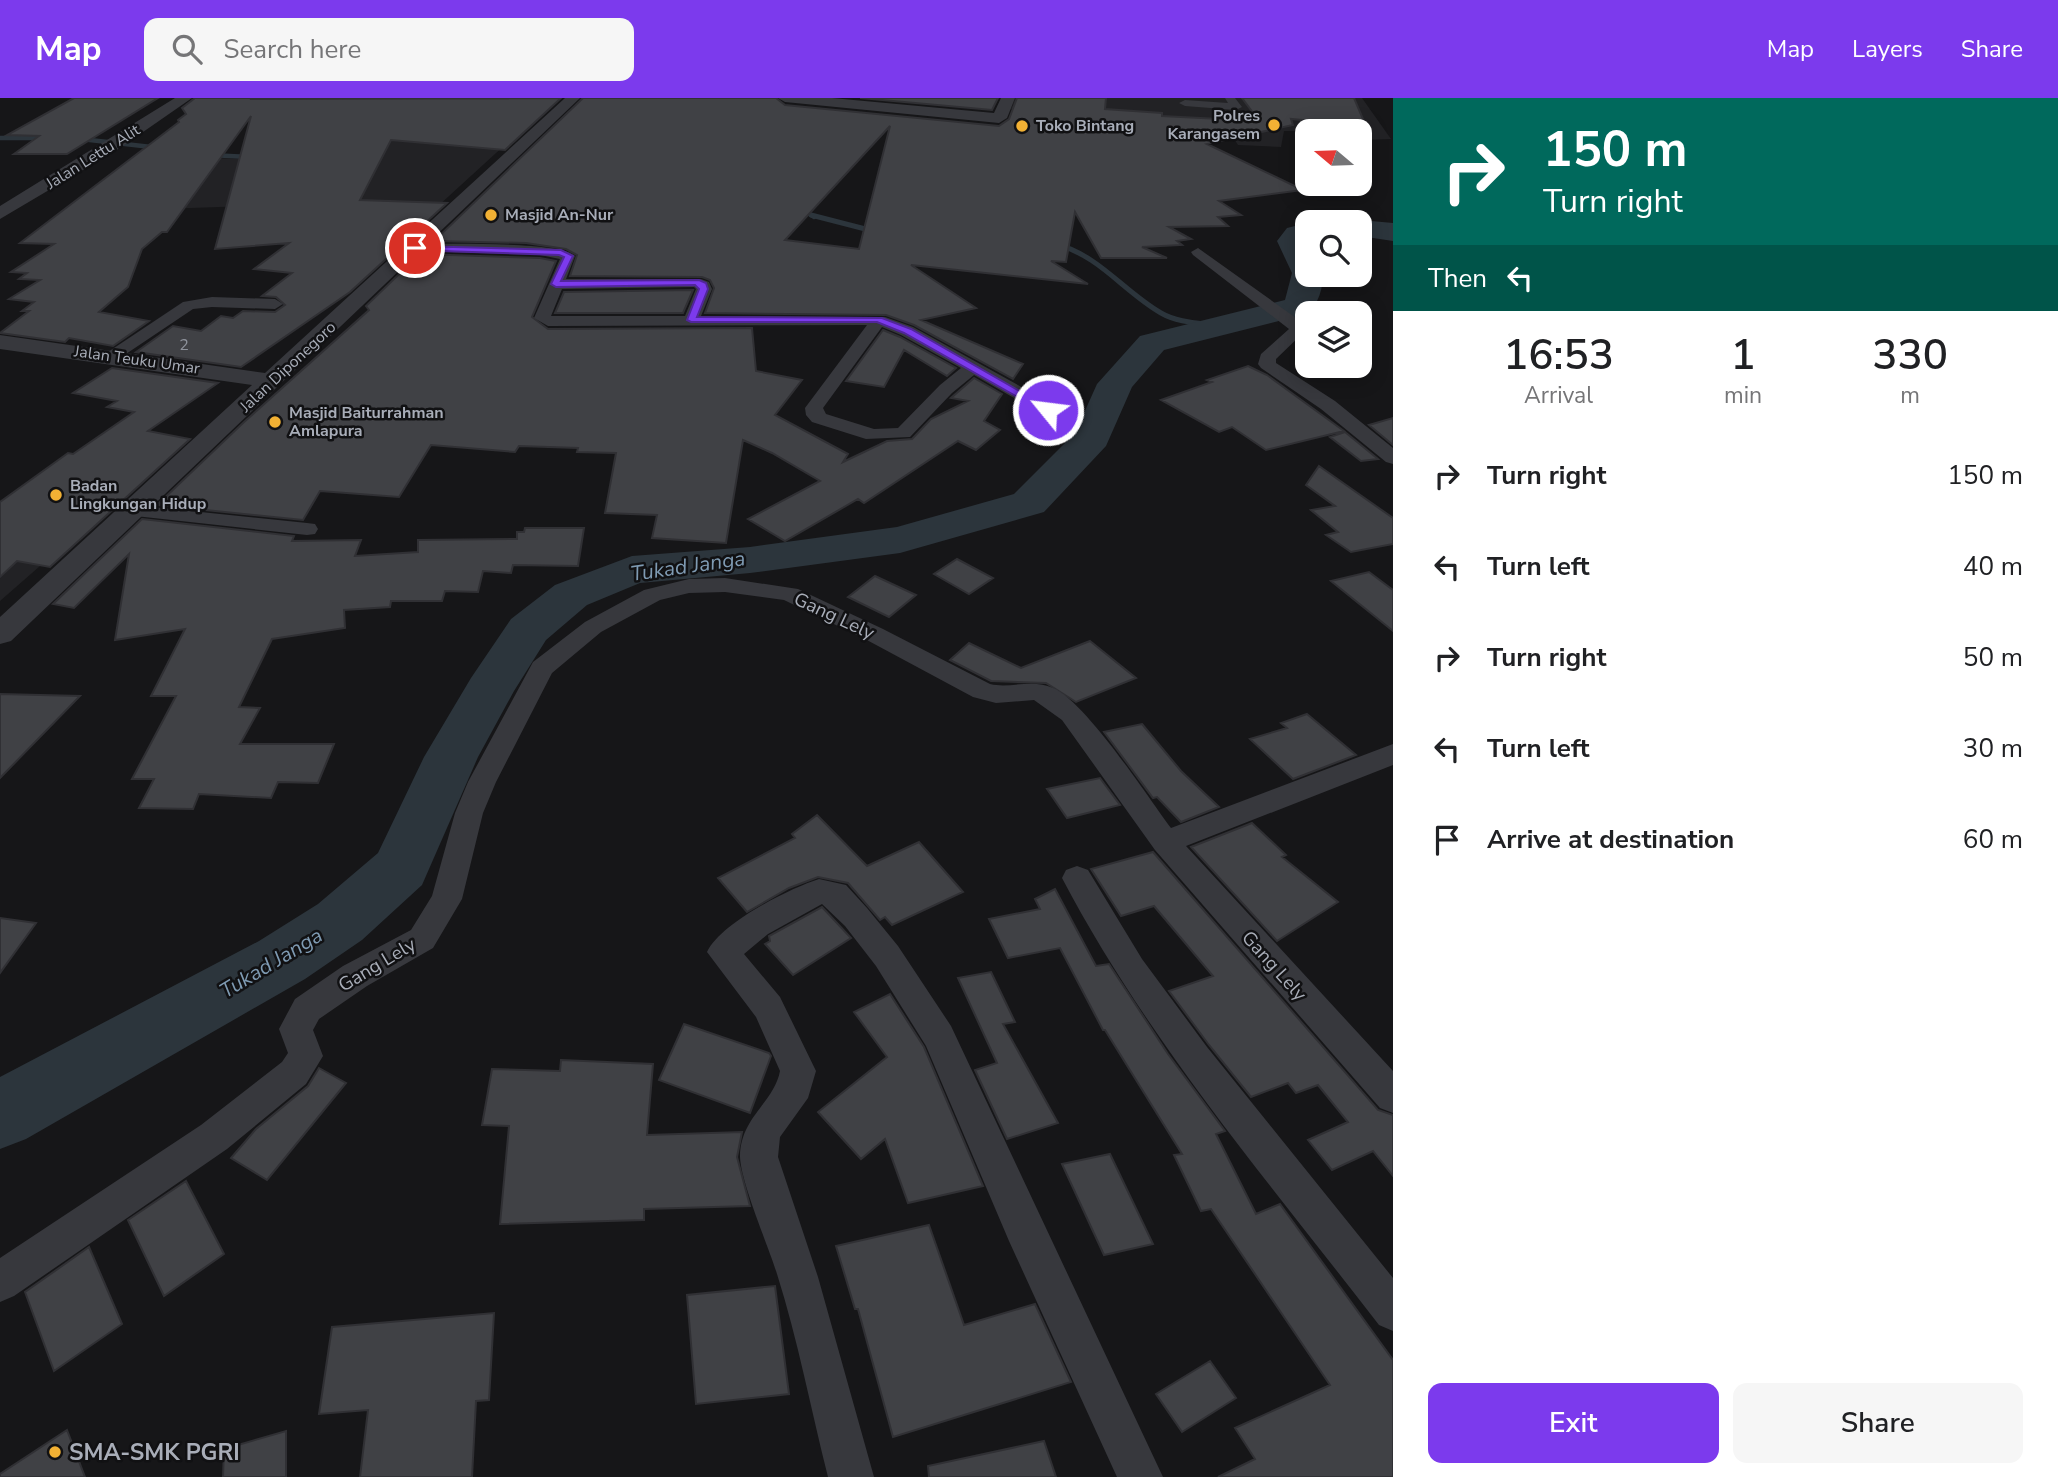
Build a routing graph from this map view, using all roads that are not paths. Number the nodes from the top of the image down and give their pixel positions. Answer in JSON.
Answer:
{"nodes":[{"id":1,"x":185,"y":98,"type":"edge"},
{"id":2,"x":573,"y":98,"type":"edge"},
{"id":3,"x":785,"y":98,"type":"edge"},
{"id":4,"x":1008,"y":98,"type":"edge"},
{"id":5,"x":1230,"y":98,"type":"edge"},
{"id":6,"x":1185,"y":103,"type":"dead end"},
{"id":7,"x":0,"y":214,"type":"edge"},
{"id":8,"x":415,"y":248,"type":"junction"},
{"id":9,"x":1198,"y":252,"type":"dead end"},
{"id":10,"x":556,"y":284,"type":"junction"},
{"id":11,"x":275,"y":304,"type":"dead end"},
{"id":12,"x":691,"y":320,"type":"junction"},
{"id":13,"x":879,"y":320,"type":"junction"},
{"id":14,"x":0,"y":342,"type":"edge"},
{"id":15,"x":111,"y":356,"type":"junction"},
{"id":16,"x":971,"y":369,"type":"junction"},
{"id":17,"x":273,"y":381,"type":"junction"},
{"id":18,"x":1065,"y":419,"type":"dead end"},
{"id":19,"x":1393,"y":458,"type":"edge"},
{"id":20,"x":133,"y":511,"type":"junction"},
{"id":21,"x":306,"y":529,"type":"dead end"},
{"id":22,"x":0,"y":634,"type":"edge"},
{"id":23,"x":1393,"y":754,"type":"edge"},
{"id":24,"x":1165,"y":842,"type":"junction"},
{"id":25,"x":1077,"y":878,"type":"dead end"},
{"id":26,"x":1393,"y":1096,"type":"edge"},
{"id":27,"x":0,"y":1282,"type":"edge"},
{"id":28,"x":1393,"y":1311,"type":"edge"},
{"id":29,"x":851,"y":1477,"type":"edge"},
{"id":30,"x":1140,"y":1477,"type":"edge"}],
"edges":[{"from":1,"to":7,"type":"street","name":"Jalan Lettu Alit"},
{"from":2,"to":8,"type":"street","name":"Jalan Diponegoro"},
{"from":3,"to":4,"type":"street"},
{"from":5,"to":6,"type":"street"},
{"from":8,"to":10,"type":"street"},
{"from":8,"to":17,"type":"street","name":"Jalan Diponegoro"},
{"from":9,"to":19,"type":"street"},
{"from":10,"to":12,"type":"street"},
{"from":10,"to":12,"type":"street"},
{"from":11,"to":15,"type":"street"},
{"from":12,"to":13,"type":"street"},
{"from":13,"to":16,"type":"street"},
{"from":13,"to":16,"type":"street"},
{"from":14,"to":15,"type":"street","name":"Jalan Teuku Umar"},
{"from":15,"to":17,"type":"street","name":"Jalan Teuku Umar"},
{"from":16,"to":18,"type":"street"},
{"from":17,"to":20,"type":"street","name":"Jalan Diponegoro"},
{"from":20,"to":21,"type":"street"},
{"from":20,"to":22,"type":"street","name":"Jalan Diponegoro"},
{"from":23,"to":24,"type":"street"},
{"from":24,"to":26,"type":"street","name":"Gang Lely"},
{"from":24,"to":27,"type":"street","name":"Gang Lely"},
{"from":25,"to":28,"type":"street"},
{"from":29,"to":30,"type":"street"}]}
